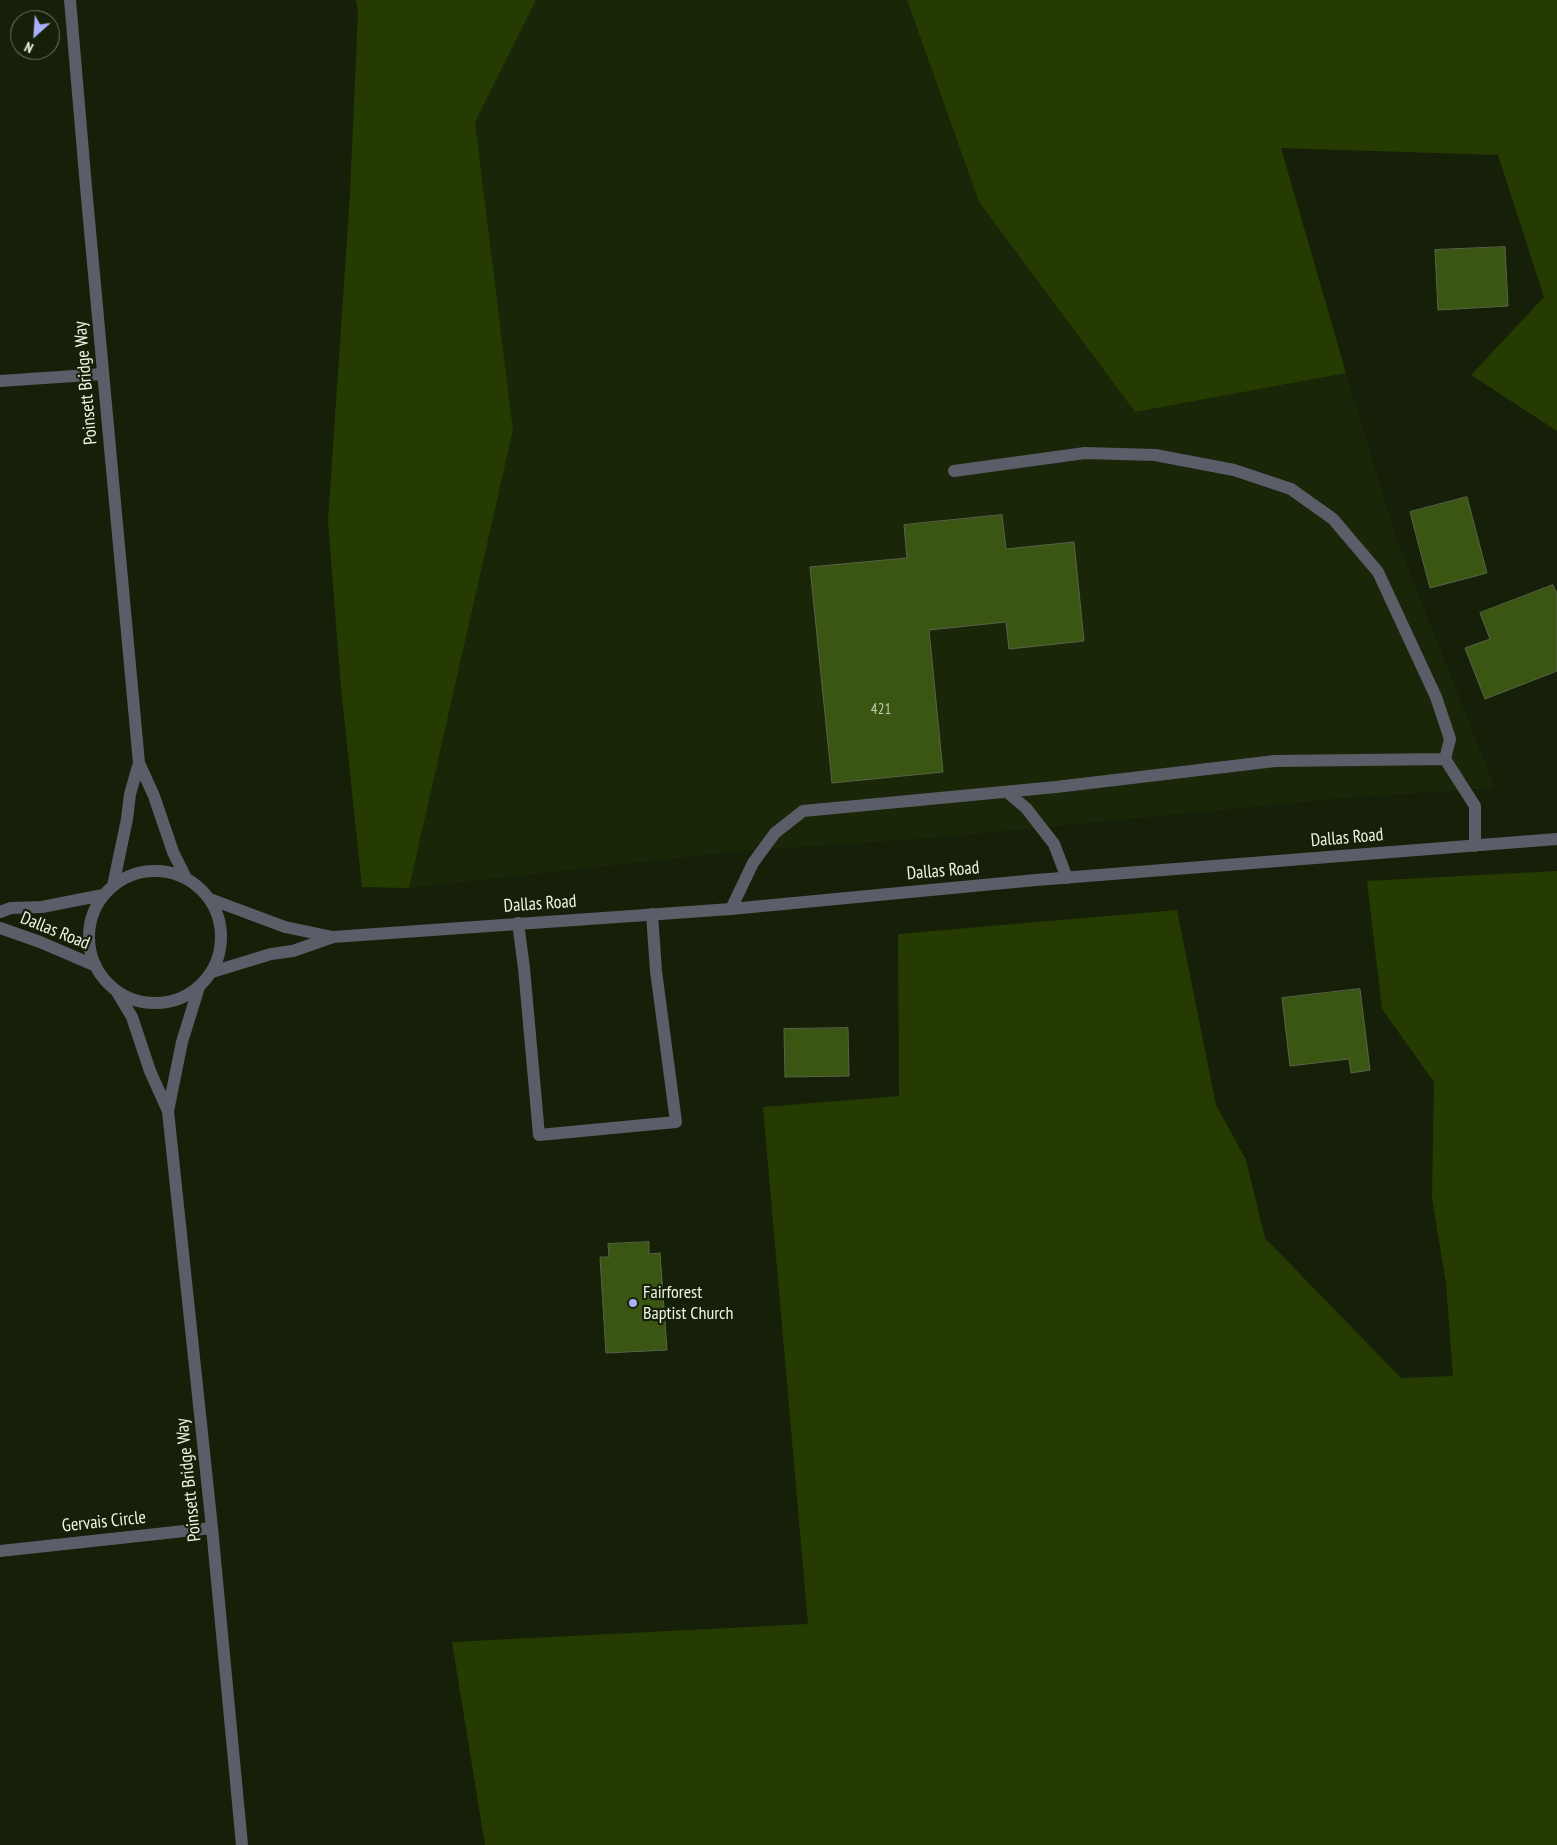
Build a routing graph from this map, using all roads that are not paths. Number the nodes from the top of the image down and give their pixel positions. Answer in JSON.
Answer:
{"nodes":[{"id":1,"x":70,"y":0,"type":"edge"},
{"id":2,"x":103,"y":374,"type":"junction"},
{"id":3,"x":0,"y":381,"type":"edge"},
{"id":4,"x":954,"y":471,"type":"dead end"},
{"id":5,"x":1445,"y":759,"type":"junction"},
{"id":6,"x":140,"y":763,"type":"junction"},
{"id":7,"x":1007,"y":792,"type":"junction"},
{"id":8,"x":1557,"y":839,"type":"edge"},
{"id":9,"x":1475,"y":846,"type":"junction"},
{"id":10,"x":186,"y":878,"type":"junction"},
{"id":11,"x":1067,"y":878,"type":"junction"},
{"id":12,"x":108,"y":891,"type":"junction"},
{"id":13,"x":210,"y":899,"type":"junction"},
{"id":14,"x":731,"y":908,"type":"junction"},
{"id":15,"x":0,"y":912,"type":"edge"},
{"id":16,"x":652,"y":914,"type":"junction"},
{"id":17,"x":518,"y":923,"type":"junction"},
{"id":18,"x":0,"y":928,"type":"edge"},
{"id":19,"x":333,"y":937,"type":"junction"},
{"id":20,"x":96,"y":966,"type":"junction"},
{"id":21,"x":212,"y":972,"type":"junction"},
{"id":22,"x":199,"y":987,"type":"junction"},
{"id":23,"x":117,"y":991,"type":"junction"},
{"id":24,"x":168,"y":1111,"type":"junction"},
{"id":25,"x":212,"y":1528,"type":"junction"},
{"id":26,"x":0,"y":1551,"type":"edge"},
{"id":27,"x":242,"y":1845,"type":"edge"}],
"edges":[{"from":1,"to":2,"type":"street","name":"Poinsett Bridge Way"},
{"from":2,"to":3,"type":"street"},
{"from":2,"to":6,"type":"street","name":"Poinsett Bridge Way"},
{"from":4,"to":5,"type":"street"},
{"from":5,"to":7,"type":"street"},
{"from":5,"to":9,"type":"street"},
{"from":6,"to":10,"type":"street","name":"Poinsett Bridge Way"},
{"from":6,"to":12,"type":"street","name":"Poinsett Bridge Way"},
{"from":7,"to":11,"type":"street"},
{"from":7,"to":14,"type":"street"},
{"from":8,"to":9,"type":"street","name":"Dallas Road"},
{"from":9,"to":11,"type":"street","name":"Dallas Road"},
{"from":10,"to":12,"type":"street"},
{"from":10,"to":13,"type":"street"},
{"from":11,"to":14,"type":"street","name":"Dallas Road"},
{"from":12,"to":15,"type":"street","name":"Dallas Road"},
{"from":12,"to":20,"type":"street"},
{"from":13,"to":19,"type":"street","name":"Dallas Road"},
{"from":13,"to":21,"type":"street"},
{"from":14,"to":16,"type":"street","name":"Dallas Road"},
{"from":16,"to":17,"type":"street","name":"Dallas Road"},
{"from":16,"to":17,"type":"street"},
{"from":17,"to":19,"type":"street","name":"Dallas Road"},
{"from":18,"to":20,"type":"street","name":"Dallas Road"},
{"from":19,"to":21,"type":"street","name":"Dallas Road"},
{"from":20,"to":23,"type":"street"},
{"from":21,"to":22,"type":"street"},
{"from":22,"to":23,"type":"street"},
{"from":22,"to":24,"type":"street","name":"Poinsett Bridge Way"},
{"from":23,"to":24,"type":"street","name":"Poinsett Bridge Way"},
{"from":24,"to":25,"type":"street","name":"Poinsett Bridge Way"},
{"from":25,"to":26,"type":"street","name":"Gervais Circle"},
{"from":25,"to":27,"type":"street","name":"Poinsett Bridge Way"}]}
